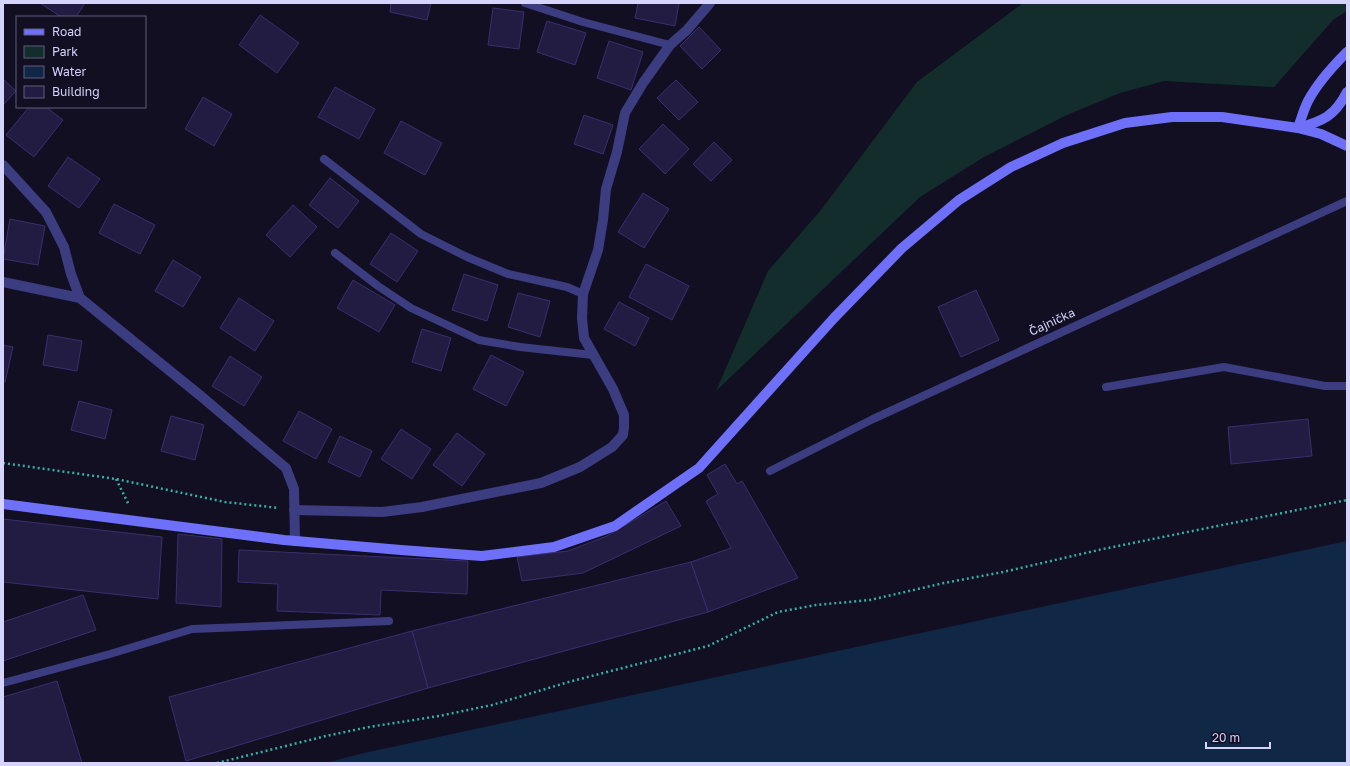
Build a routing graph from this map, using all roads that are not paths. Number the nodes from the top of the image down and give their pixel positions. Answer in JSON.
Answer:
{"nodes":[{"id":1,"x":525,"y":3,"type":"edge"},
{"id":2,"x":710,"y":3,"type":"edge"},
{"id":3,"x":670,"y":45,"type":"junction"},
{"id":4,"x":1347,"y":52,"type":"edge"},
{"id":5,"x":1347,"y":92,"type":"edge"},
{"id":6,"x":1298,"y":128,"type":"junction"},
{"id":7,"x":1347,"y":146,"type":"edge"},
{"id":8,"x":324,"y":159,"type":"dead end"},
{"id":9,"x":3,"y":165,"type":"edge"},
{"id":10,"x":1347,"y":201,"type":"edge"},
{"id":11,"x":335,"y":253,"type":"dead end"},
{"id":12,"x":3,"y":282,"type":"edge"},
{"id":13,"x":583,"y":294,"type":"junction"},
{"id":14,"x":80,"y":298,"type":"junction"},
{"id":15,"x":593,"y":355,"type":"junction"},
{"id":16,"x":1347,"y":386,"type":"edge"},
{"id":17,"x":1106,"y":387,"type":"dead end"},
{"id":18,"x":770,"y":471,"type":"dead end"},
{"id":19,"x":3,"y":504,"type":"edge"},
{"id":20,"x":294,"y":510,"type":"junction"},
{"id":21,"x":295,"y":541,"type":"junction"},
{"id":22,"x":389,"y":621,"type":"dead end"},
{"id":23,"x":3,"y":683,"type":"edge"}],
"edges":[{"from":1,"to":3,"type":"lane"},
{"from":2,"to":3,"type":"street"},
{"from":3,"to":13,"type":"street"},
{"from":4,"to":6,"type":"main road"},
{"from":5,"to":6,"type":"main road"},
{"from":6,"to":7,"type":"main road"},
{"from":6,"to":21,"type":"main road"},
{"from":8,"to":13,"type":"lane"},
{"from":9,"to":14,"type":"street"},
{"from":10,"to":18,"type":"lane","name":"Čajnička"},
{"from":11,"to":15,"type":"lane"},
{"from":12,"to":14,"type":"street"},
{"from":13,"to":15,"type":"street"},
{"from":14,"to":20,"type":"street"},
{"from":15,"to":20,"type":"street"},
{"from":16,"to":17,"type":"lane"},
{"from":19,"to":21,"type":"main road"},
{"from":20,"to":21,"type":"street"},
{"from":22,"to":23,"type":"lane"}]}
